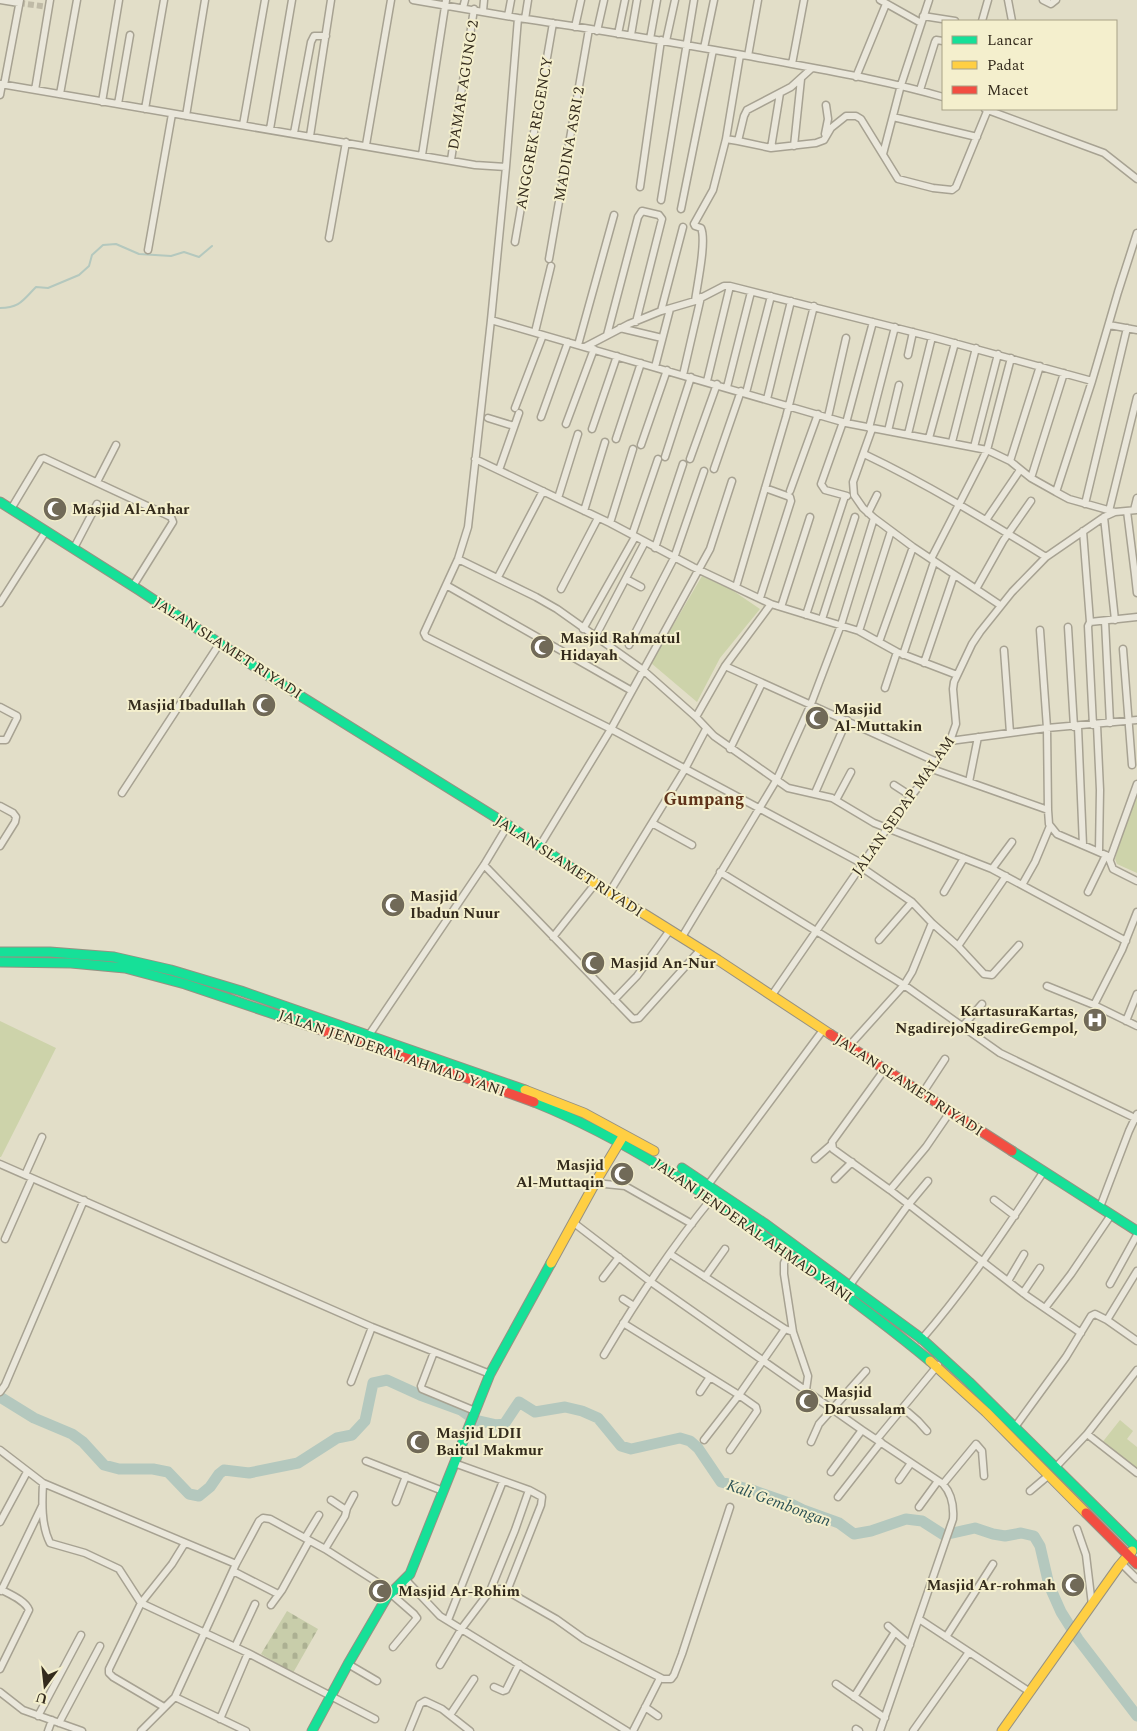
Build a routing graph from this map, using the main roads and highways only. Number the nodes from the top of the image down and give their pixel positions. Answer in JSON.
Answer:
{"nodes":[{"id":1,"x":0,"y":502,"type":"edge"},
{"id":2,"x":0,"y":952,"type":"edge"},
{"id":3,"x":3,"y":962,"type":"edge"},
{"id":4,"x":622,"y":1138,"type":"junction"},
{"id":5,"x":658,"y":1154,"type":"dead end"},
{"id":6,"x":675,"y":1164,"type":"dead end"},
{"id":7,"x":705,"y":1188,"type":"junction"},
{"id":8,"x":714,"y":1194,"type":"junction"},
{"id":9,"x":1137,"y":1231,"type":"edge"},
{"id":10,"x":1052,"y":1472,"type":"junction"},
{"id":11,"x":1136,"y":1548,"type":"edge"},
{"id":12,"x":1128,"y":1555,"type":"junction"},
{"id":13,"x":1137,"y":1564,"type":"edge"},
{"id":14,"x":312,"y":1731,"type":"edge"},
{"id":15,"x":1002,"y":1731,"type":"edge"}],
"edges":[{"from":1,"to":9,"type":"main road","name":"JALAN SLAMET RIYADI"},
{"from":2,"to":4,"type":"main road","name":"JALAN JENDERAL AHMAD YANI"},
{"from":3,"to":4,"type":"main road","name":"JALAN JENDERAL AHMAD YANI"},
{"from":4,"to":5,"type":"main road","name":"JALAN JENDERAL AHMAD YANI"},
{"from":4,"to":7,"type":"main road","name":"JALAN JENDERAL AHMAD YANI"},
{"from":4,"to":14,"type":"main road"},
{"from":6,"to":7,"type":"main road","name":"JALAN JENDERAL AHMAD YANI"},
{"from":7,"to":8,"type":"main road","name":"JALAN JENDERAL AHMAD YANI"},
{"from":8,"to":10,"type":"main road","name":"JALAN JENDERAL AHMAD YANI"},
{"from":8,"to":10,"type":"main road","name":"JALAN JENDERAL AHMAD YANI"},
{"from":10,"to":11,"type":"main road","name":"JALAN JENDERAL AHMAD YANI"},
{"from":10,"to":12,"type":"main road","name":"JALAN JENDERAL AHMAD YANI"},
{"from":11,"to":12,"type":"main road"},
{"from":12,"to":13,"type":"main road","name":"JALAN JENDERAL AHMAD YANI"},
{"from":12,"to":15,"type":"main road"}]}
